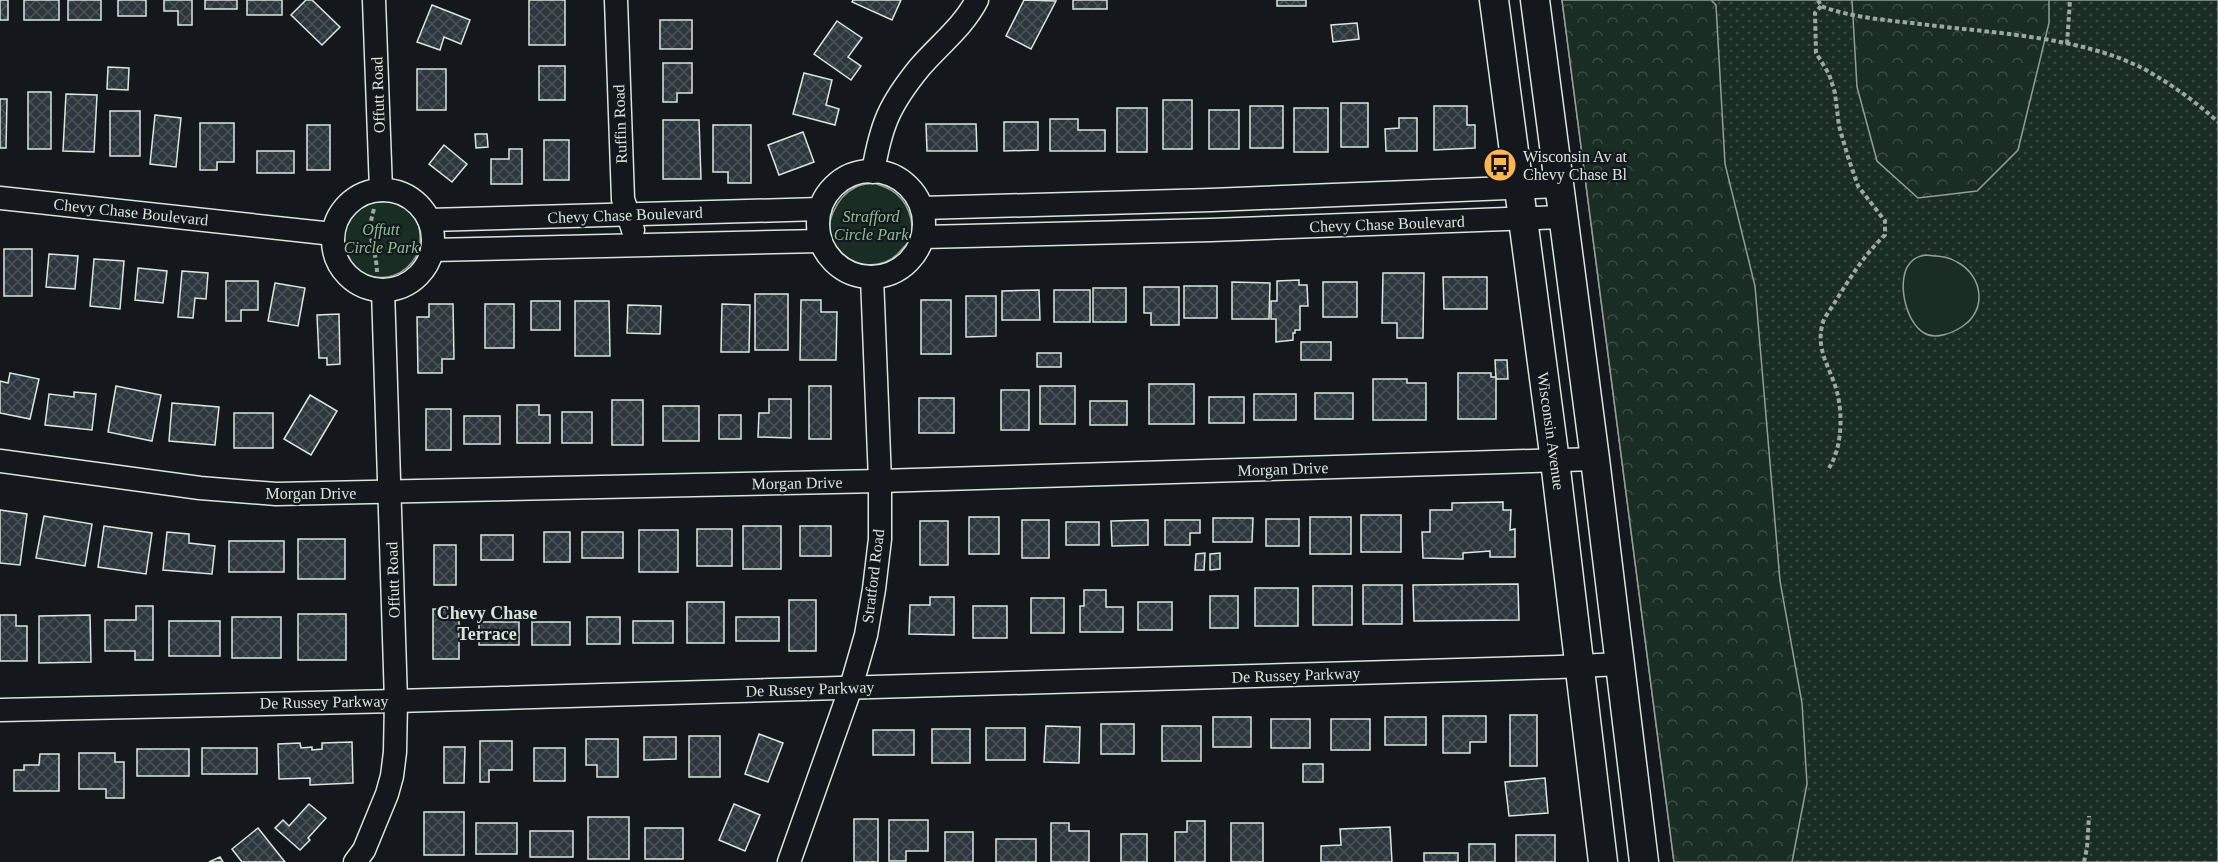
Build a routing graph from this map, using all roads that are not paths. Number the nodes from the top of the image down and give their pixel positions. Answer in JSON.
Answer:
{"nodes":[{"id":1,"x":375,"y":0,"type":"edge"},
{"id":2,"x":616,"y":0,"type":"edge"},
{"id":3,"x":977,"y":0,"type":"edge"},
{"id":4,"x":1494,"y":0,"type":"edge"},
{"id":5,"x":1535,"y":0,"type":"edge"},
{"id":6,"x":873,"y":172,"type":"junction"},
{"id":7,"x":1558,"y":186,"type":"junction"},
{"id":8,"x":1518,"y":187,"type":"junction"},
{"id":9,"x":377,"y":190,"type":"junction"},
{"id":10,"x":0,"y":198,"type":"edge"},
{"id":11,"x":1211,"y":200,"type":"junction"},
{"id":12,"x":922,"y":208,"type":"junction"},
{"id":13,"x":820,"y":209,"type":"junction"},
{"id":14,"x":629,"y":215,"type":"junction"},
{"id":15,"x":1562,"y":217,"type":"junction"},
{"id":16,"x":1522,"y":219,"type":"junction"},
{"id":17,"x":429,"y":220,"type":"junction"},
{"id":18,"x":1211,"y":230,"type":"junction"},
{"id":19,"x":333,"y":234,"type":"junction"},
{"id":20,"x":923,"y":237,"type":"junction"},
{"id":21,"x":821,"y":242,"type":"junction"},
{"id":22,"x":638,"y":245,"type":"junction"},
{"id":23,"x":432,"y":250,"type":"junction"},
{"id":24,"x":872,"y":277,"type":"junction"},
{"id":25,"x":378,"y":289,"type":"junction"},
{"id":26,"x":1595,"y":459,"type":"junction"},
{"id":27,"x":0,"y":461,"type":"edge"},
{"id":28,"x":1555,"y":461,"type":"junction"},
{"id":29,"x":880,"y":481,"type":"junction"},
{"id":30,"x":390,"y":492,"type":"junction"},
{"id":31,"x":1619,"y":664,"type":"junction"},
{"id":32,"x":1578,"y":666,"type":"junction"},
{"id":33,"x":851,"y":687,"type":"junction"},
{"id":34,"x":396,"y":701,"type":"junction"},
{"id":35,"x":0,"y":710,"type":"edge"},
{"id":36,"x":362,"y":858,"type":"edge"},
{"id":37,"x":789,"y":862,"type":"edge"},
{"id":38,"x":1603,"y":862,"type":"edge"},
{"id":39,"x":1644,"y":862,"type":"edge"}],
"edges":[{"from":1,"to":9,"type":"street","name":"Offutt Road"},
{"from":2,"to":14,"type":"street","name":"Ruffin Road"},
{"from":3,"to":6,"type":"street"},
{"from":4,"to":8,"type":"main road","name":"Wisconsin Avenue"},
{"from":5,"to":7,"type":"main road"},
{"from":6,"to":12,"type":"street"},
{"from":6,"to":13,"type":"street"},
{"from":7,"to":8,"type":"street","name":"Chevy Chase Boulevard"},
{"from":7,"to":15,"type":"main road"},
{"from":8,"to":11,"type":"street","name":"Chevy Chase Boulevard"},
{"from":8,"to":16,"type":"main road","name":"Wisconsin Avenue"},
{"from":9,"to":17,"type":"street"},
{"from":9,"to":19,"type":"street"},
{"from":10,"to":19,"type":"street","name":"Chevy Chase Boulevard"},
{"from":11,"to":12,"type":"street","name":"Chevy Chase Boulevard"},
{"from":11,"to":18,"type":"street"},
{"from":12,"to":20,"type":"street"},
{"from":13,"to":14,"type":"street","name":"Chevy Chase Boulevard"},
{"from":13,"to":21,"type":"street"},
{"from":14,"to":17,"type":"street","name":"Chevy Chase Boulevard"},
{"from":14,"to":22,"type":"street","name":"Ruffin Road"},
{"from":15,"to":16,"type":"street","name":"Chevy Chase Boulevard"},
{"from":15,"to":26,"type":"main road"},
{"from":16,"to":18,"type":"street","name":"Chevy Chase Boulevard"},
{"from":16,"to":28,"type":"main road","name":"Wisconsin Avenue"},
{"from":17,"to":23,"type":"street"},
{"from":18,"to":20,"type":"street","name":"Chevy Chase Boulevard"},
{"from":19,"to":25,"type":"street"},
{"from":20,"to":24,"type":"street"},
{"from":21,"to":22,"type":"street","name":"Chevy Chase Boulevard"},
{"from":21,"to":24,"type":"street"},
{"from":22,"to":23,"type":"street","name":"Chevy Chase Boulevard"},
{"from":23,"to":25,"type":"street"},
{"from":24,"to":29,"type":"street","name":"Stratford Road"},
{"from":25,"to":30,"type":"street","name":"Offutt Road"},
{"from":26,"to":28,"type":"street","name":"Morgan Drive"},
{"from":26,"to":31,"type":"main road"},
{"from":27,"to":30,"type":"street","name":"Morgan Drive"},
{"from":28,"to":29,"type":"street","name":"Morgan Drive"},
{"from":28,"to":32,"type":"main road","name":"Wisconsin Avenue"},
{"from":29,"to":30,"type":"street","name":"Morgan Drive"},
{"from":29,"to":33,"type":"street","name":"Stratford Road"},
{"from":30,"to":34,"type":"street","name":"Offutt Road"},
{"from":31,"to":32,"type":"street","name":"De Russey Parkway"},
{"from":31,"to":39,"type":"main road"},
{"from":32,"to":33,"type":"street","name":"De Russey Parkway"},
{"from":32,"to":38,"type":"main road","name":"Wisconsin Avenue"},
{"from":33,"to":34,"type":"street","name":"De Russey Parkway"},
{"from":33,"to":37,"type":"street","name":"Stratford Road"},
{"from":34,"to":35,"type":"street","name":"De Russey Parkway"},
{"from":34,"to":36,"type":"street","name":"Offutt Road"}]}
